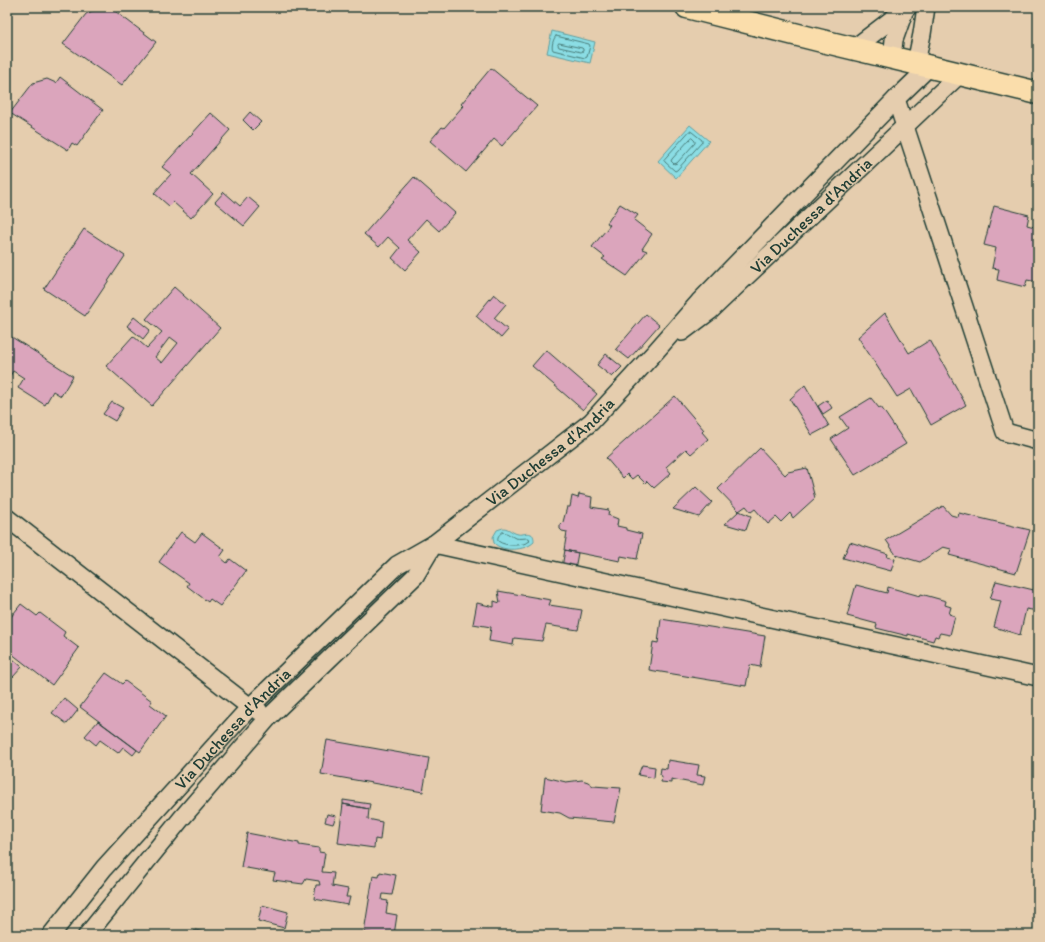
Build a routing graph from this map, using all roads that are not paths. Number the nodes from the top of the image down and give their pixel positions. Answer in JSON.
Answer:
{"nodes":[{"id":1,"x":687,"y":7,"type":"edge"},
{"id":2,"x":926,"y":7,"type":"edge"},
{"id":3,"x":906,"y":8,"type":"edge"},
{"id":4,"x":852,"y":49,"type":"junction"},
{"id":5,"x":892,"y":58,"type":"junction"},
{"id":6,"x":922,"y":65,"type":"junction"},
{"id":7,"x":960,"y":74,"type":"junction"},
{"id":8,"x":1038,"y":93,"type":"edge"},
{"id":9,"x":896,"y":99,"type":"junction"},
{"id":10,"x":905,"y":127,"type":"junction"},
{"id":11,"x":656,"y":351,"type":"junction"},
{"id":12,"x":1038,"y":441,"type":"edge"},
{"id":13,"x":7,"y":518,"type":"edge"},
{"id":14,"x":434,"y":544,"type":"junction"},
{"id":15,"x":1038,"y":677,"type":"edge"},
{"id":16,"x":250,"y":706,"type":"junction"},
{"id":17,"x":270,"y":717,"type":"junction"},
{"id":18,"x":51,"y":935,"type":"edge"},
{"id":19,"x":87,"y":935,"type":"edge"}],
"edges":[{"from":1,"to":4,"type":"main road"},
{"from":2,"to":6,"type":"street"},
{"from":3,"to":4,"type":"street"},
{"from":3,"to":5,"type":"street"},
{"from":4,"to":5,"type":"main road"},
{"from":5,"to":6,"type":"main road"},
{"from":6,"to":7,"type":"main road"},
{"from":6,"to":9,"type":"street","name":"Via Duchessa d'Andria"},
{"from":7,"to":8,"type":"main road"},
{"from":7,"to":10,"type":"street","name":"Via Duchessa d'Andria"},
{"from":9,"to":10,"type":"street"},
{"from":9,"to":11,"type":"street","name":"Via Duchessa d'Andria"},
{"from":10,"to":11,"type":"street","name":"Via Duchessa d'Andria"},
{"from":10,"to":12,"type":"street"},
{"from":11,"to":14,"type":"street","name":"Via Duchessa d'Andria"},
{"from":13,"to":16,"type":"street"},
{"from":14,"to":15,"type":"street"},
{"from":14,"to":16,"type":"street","name":"Via Duchessa d'Andria"},
{"from":14,"to":17,"type":"street","name":"Via Duchessa d'Andria"},
{"from":16,"to":17,"type":"street"},
{"from":16,"to":18,"type":"street","name":"Via Duchessa d'Andria"},
{"from":17,"to":19,"type":"street","name":"Via Duchessa d'Andria"}]}
